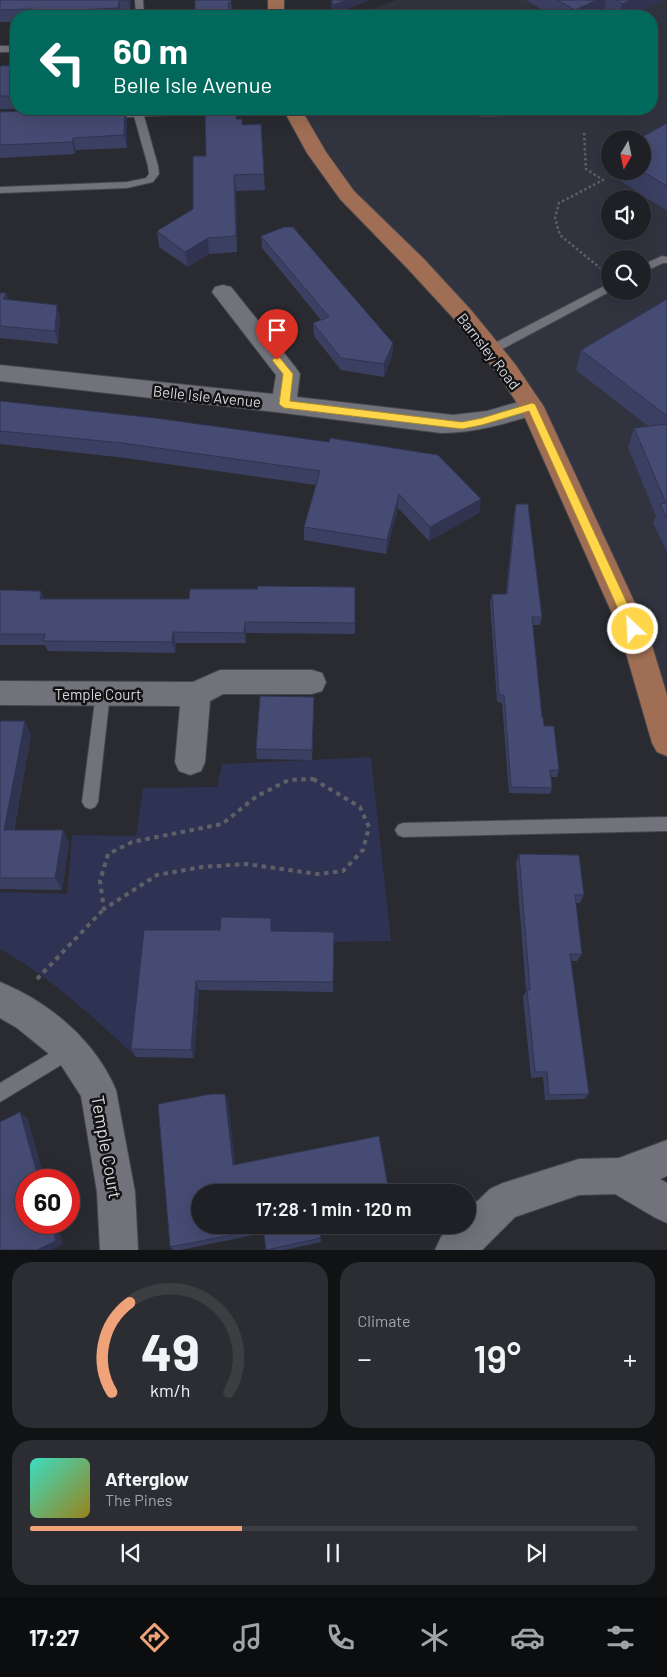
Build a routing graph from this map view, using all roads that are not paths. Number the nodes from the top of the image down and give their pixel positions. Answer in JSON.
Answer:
{"nodes":[{"id":1,"x":138,"y":115,"type":"edge"},
{"id":2,"x":295,"y":115,"type":"edge"},
{"id":3,"x":0,"y":190,"type":"edge"},
{"id":4,"x":667,"y":260,"type":"edge"},
{"id":5,"x":651,"y":266,"type":"edge"},
{"id":6,"x":223,"y":292,"type":"dead end"},
{"id":7,"x":601,"y":292,"type":"edge"},
{"id":8,"x":491,"y":350,"type":"junction"},
{"id":9,"x":0,"y":373,"type":"edge"},
{"id":10,"x":284,"y":404,"type":"junction"},
{"id":11,"x":532,"y":406,"type":"junction"},
{"id":12,"x":312,"y":682,"type":"dead end"},
{"id":13,"x":0,"y":693,"type":"edge"},
{"id":14,"x":102,"y":694,"type":"junction"},
{"id":15,"x":196,"y":694,"type":"junction"},
{"id":16,"x":667,"y":743,"type":"edge"},
{"id":17,"x":190,"y":762,"type":"dead end"},
{"id":18,"x":90,"y":802,"type":"dead end"},
{"id":19,"x":667,"y":824,"type":"edge"},
{"id":20,"x":403,"y":830,"type":"dead end"},
{"id":21,"x":6,"y":1002,"type":"edge"},
{"id":22,"x":71,"y":1050,"type":"junction"},
{"id":23,"x":0,"y":1093,"type":"edge"},
{"id":24,"x":667,"y":1158,"type":"edge"},
{"id":25,"x":619,"y":1176,"type":"junction"},
{"id":26,"x":667,"y":1204,"type":"edge"},
{"id":27,"x":119,"y":1250,"type":"edge"},
{"id":28,"x":454,"y":1250,"type":"edge"}],
"edges":[{"from":1,"to":3,"type":"lane"},
{"from":2,"to":8,"type":"main road","name":"Barnsley Road"},
{"from":4,"to":5,"type":"lane"},
{"from":6,"to":10,"type":"street"},
{"from":7,"to":8,"type":"lane"},
{"from":8,"to":11,"type":"main road","name":"Barnsley Road"},
{"from":9,"to":10,"type":"street","name":"Belle Isle Avenue"},
{"from":10,"to":11,"type":"street","name":"Belle Isle Avenue"},
{"from":11,"to":16,"type":"main road","name":"Barnsley Road"},
{"from":12,"to":15,"type":"street","name":"Temple Court"},
{"from":13,"to":14,"type":"street","name":"Temple Court"},
{"from":14,"to":15,"type":"street","name":"Temple Court"},
{"from":14,"to":18,"type":"lane"},
{"from":15,"to":17,"type":"street"},
{"from":19,"to":20,"type":"lane"},
{"from":21,"to":22,"type":"street","name":"Temple Court"},
{"from":22,"to":23,"type":"lane"},
{"from":22,"to":27,"type":"street","name":"Temple Court"},
{"from":24,"to":25,"type":"street"},
{"from":25,"to":26,"type":"street"},
{"from":25,"to":28,"type":"street"}]}
